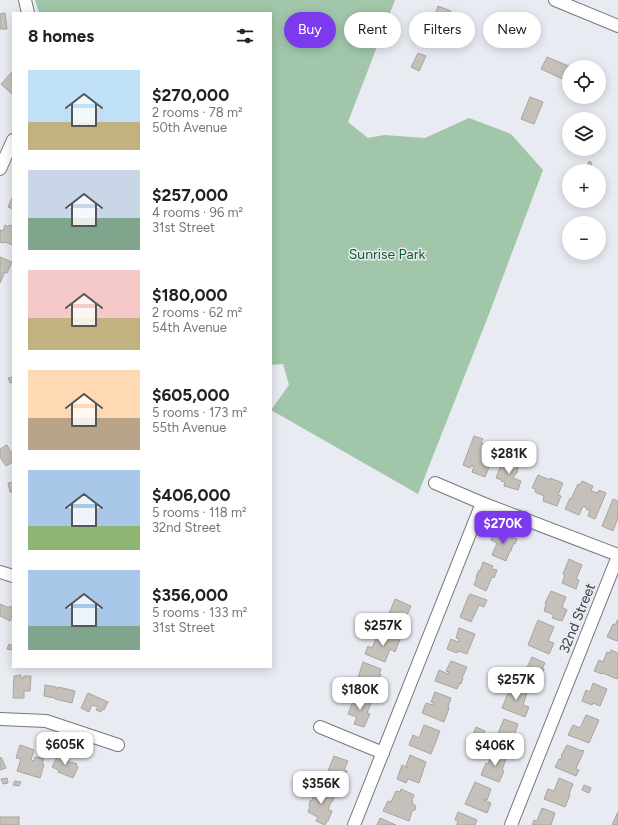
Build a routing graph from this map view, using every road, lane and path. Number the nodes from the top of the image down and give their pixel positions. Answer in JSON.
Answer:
{"nodes":[{"id":1,"x":26,"y":0,"type":"edge"},
{"id":2,"x":555,"y":0,"type":"edge"},
{"id":3,"x":28,"y":12,"type":"edge"},
{"id":4,"x":618,"y":26,"type":"edge"},
{"id":5,"x":12,"y":142,"type":"edge"},
{"id":6,"x":0,"y":168,"type":"edge"},
{"id":7,"x":435,"y":483,"type":"dead end"},
{"id":8,"x":482,"y":503,"type":"junction"},
{"id":9,"x":618,"y":556,"type":"edge"},
{"id":10,"x":0,"y":572,"type":"edge"},
{"id":11,"x":12,"y":576,"type":"edge"},
{"id":12,"x":0,"y":719,"type":"edge"},
{"id":13,"x":320,"y":727,"type":"dead end"},
{"id":14,"x":118,"y":745,"type":"dead end"},
{"id":15,"x":383,"y":752,"type":"junction"},
{"id":16,"x":354,"y":825,"type":"edge"},
{"id":17,"x":511,"y":825,"type":"edge"}],
"edges":[{"from":1,"to":3,"type":"street"},
{"from":2,"to":4,"type":"street"},
{"from":5,"to":6,"type":"street"},
{"from":7,"to":8,"type":"street"},
{"from":8,"to":9,"type":"street"},
{"from":8,"to":15,"type":"street"},
{"from":9,"to":17,"type":"street","name":"32nd Street"},
{"from":10,"to":11,"type":"street"},
{"from":12,"to":14,"type":"street"},
{"from":13,"to":15,"type":"street"},
{"from":15,"to":16,"type":"street"}]}
